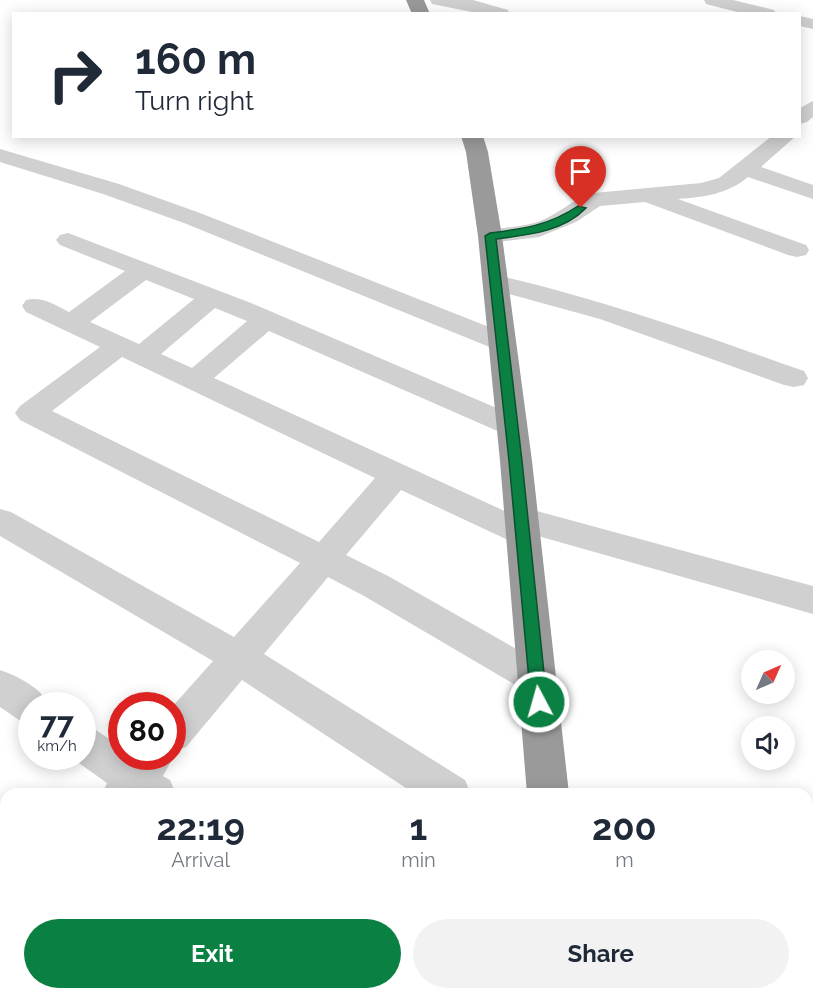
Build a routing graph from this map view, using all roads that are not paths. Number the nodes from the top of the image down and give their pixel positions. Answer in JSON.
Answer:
{"nodes":[{"id":1,"x":438,"y":0,"type":"edge"},
{"id":2,"x":717,"y":1,"type":"edge"},
{"id":3,"x":495,"y":12,"type":"edge"},
{"id":4,"x":760,"y":12,"type":"edge"},
{"id":5,"x":813,"y":105,"type":"edge"},
{"id":6,"x":801,"y":117,"type":"edge"},
{"id":7,"x":473,"y":138,"type":"edge"},
{"id":8,"x":783,"y":138,"type":"edge"},
{"id":9,"x":0,"y":155,"type":"edge"},
{"id":10,"x":744,"y":169,"type":"junction"},
{"id":11,"x":813,"y":192,"type":"edge"},
{"id":12,"x":645,"y":195,"type":"junction"},
{"id":13,"x":490,"y":236,"type":"junction"},
{"id":14,"x":68,"y":240,"type":"dead end"},
{"id":15,"x":797,"y":250,"type":"dead end"},
{"id":16,"x":144,"y":269,"type":"junction"},
{"id":17,"x":496,"y":283,"type":"junction"},
{"id":18,"x":212,"y":297,"type":"junction"},
{"id":19,"x":34,"y":306,"type":"dead end"},
{"id":20,"x":266,"y":319,"type":"junction"},
{"id":21,"x":70,"y":324,"type":"junction"},
{"id":22,"x":502,"y":342,"type":"junction"},
{"id":23,"x":130,"y":351,"type":"junction"},
{"id":24,"x":794,"y":378,"type":"dead end"},
{"id":25,"x":194,"y":381,"type":"junction"},
{"id":26,"x":512,"y":426,"type":"junction"},
{"id":27,"x":397,"y":474,"type":"junction"},
{"id":28,"x":0,"y":520,"type":"edge"},
{"id":29,"x":522,"y":527,"type":"junction"},
{"id":30,"x":325,"y":560,"type":"junction"},
{"id":31,"x":813,"y":600,"type":"edge"},
{"id":32,"x":239,"y":658,"type":"junction"},
{"id":33,"x":537,"y":679,"type":"junction"},
{"id":34,"x":0,"y":686,"type":"edge"},
{"id":35,"x":18,"y":698,"type":"edge"},
{"id":36,"x":186,"y":719,"type":"edge"},
{"id":37,"x":96,"y":752,"type":"edge"},
{"id":38,"x":142,"y":780,"type":"edge"},
{"id":39,"x":442,"y":788,"type":"edge"},
{"id":40,"x":547,"y":788,"type":"edge"}],
"edges":[{"from":1,"to":3,"type":"street"},
{"from":2,"to":4,"type":"street"},
{"from":5,"to":6,"type":"street"},
{"from":7,"to":13,"type":"highway"},
{"from":8,"to":10,"type":"street"},
{"from":9,"to":22,"type":"street"},
{"from":10,"to":11,"type":"street"},
{"from":10,"to":12,"type":"street"},
{"from":12,"to":13,"type":"street"},
{"from":12,"to":15,"type":"street"},
{"from":13,"to":17,"type":"highway"},
{"from":14,"to":16,"type":"street"},
{"from":16,"to":18,"type":"street"},
{"from":16,"to":21,"type":"street"},
{"from":17,"to":22,"type":"highway"},
{"from":17,"to":24,"type":"street"},
{"from":18,"to":20,"type":"street"},
{"from":18,"to":23,"type":"street"},
{"from":19,"to":21,"type":"street"},
{"from":20,"to":25,"type":"street"},
{"from":20,"to":26,"type":"street"},
{"from":21,"to":23,"type":"street"},
{"from":22,"to":26,"type":"highway"},
{"from":23,"to":25,"type":"street"},
{"from":23,"to":30,"type":"street"},
{"from":25,"to":27,"type":"street"},
{"from":26,"to":29,"type":"highway"},
{"from":27,"to":29,"type":"street"},
{"from":27,"to":30,"type":"street"},
{"from":28,"to":32,"type":"street"},
{"from":29,"to":31,"type":"street"},
{"from":29,"to":33,"type":"highway"},
{"from":30,"to":32,"type":"street"},
{"from":30,"to":33,"type":"street"},
{"from":32,"to":36,"type":"street"},
{"from":32,"to":39,"type":"street"},
{"from":33,"to":40,"type":"highway"},
{"from":34,"to":35,"type":"street"},
{"from":37,"to":38,"type":"street"}]}
